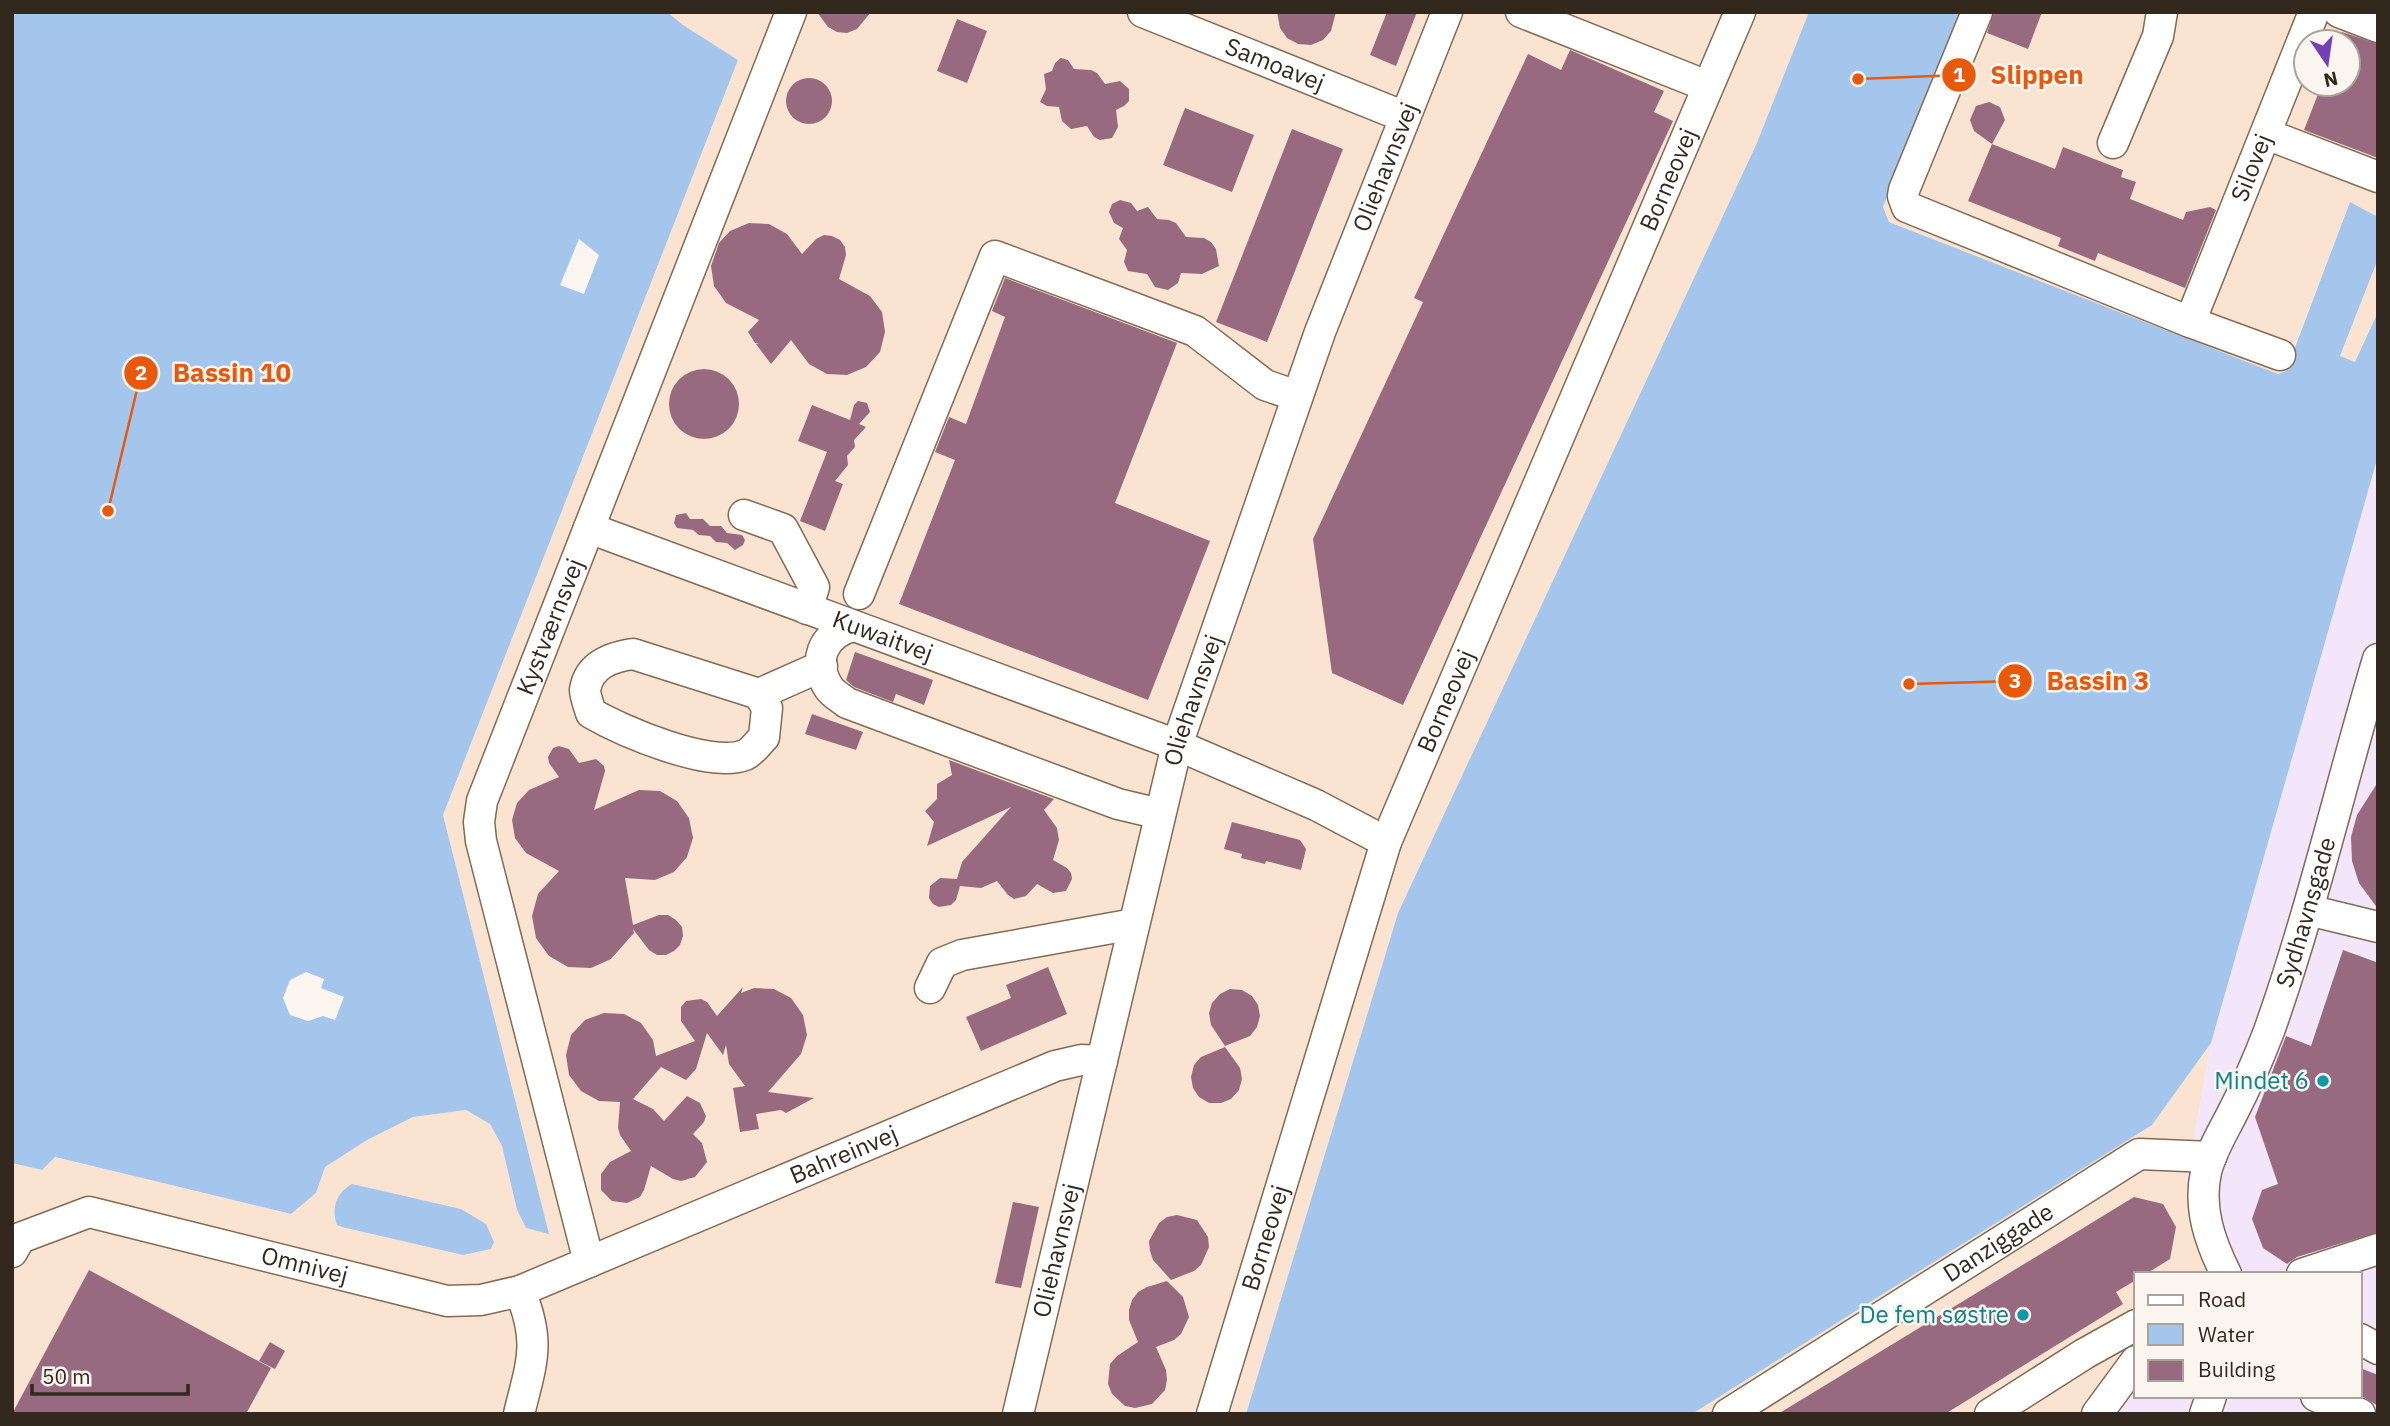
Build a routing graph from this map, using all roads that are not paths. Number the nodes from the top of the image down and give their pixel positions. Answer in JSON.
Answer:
{"nodes":[{"id":1,"x":791,"y":12,"type":"edge"},
{"id":2,"x":1143,"y":12,"type":"edge"},
{"id":3,"x":1447,"y":12,"type":"edge"},
{"id":4,"x":1521,"y":12,"type":"edge"},
{"id":5,"x":1740,"y":12,"type":"edge"},
{"id":6,"x":1977,"y":12,"type":"edge"},
{"id":7,"x":2162,"y":12,"type":"edge"},
{"id":8,"x":2314,"y":12,"type":"edge"},
{"id":9,"x":2339,"y":12,"type":"edge"},
{"id":10,"x":2378,"y":27,"type":"edge"},
{"id":11,"x":1707,"y":86,"type":"junction"},
{"id":12,"x":1405,"y":117,"type":"junction"},
{"id":13,"x":2266,"y":134,"type":"junction"},
{"id":14,"x":2113,"y":143,"type":"dead end"},
{"id":15,"x":2378,"y":177,"type":"edge"},
{"id":16,"x":2190,"y":322,"type":"junction"},
{"id":17,"x":2280,"y":355,"type":"dead end"},
{"id":18,"x":1297,"y":396,"type":"junction"},
{"id":19,"x":744,"y":515,"type":"dead end"},
{"id":20,"x":589,"y":528,"type":"junction"},
{"id":21,"x":859,"y":594,"type":"dead end"},
{"id":22,"x":807,"y":609,"type":"junction"},
{"id":23,"x":853,"y":626,"type":"junction"},
{"id":24,"x":822,"y":666,"type":"junction"},
{"id":25,"x":2376,"y":669,"type":"edge"},
{"id":26,"x":759,"y":694,"type":"junction"},
{"id":27,"x":1177,"y":745,"type":"junction"},
{"id":28,"x":1160,"y":814,"type":"junction"},
{"id":29,"x":1386,"y":842,"type":"junction"},
{"id":30,"x":2308,"y":910,"type":"junction"},
{"id":31,"x":1134,"y":925,"type":"junction"},
{"id":32,"x":2378,"y":927,"type":"edge"},
{"id":33,"x":930,"y":988,"type":"dead end"},
{"id":34,"x":1102,"y":1061,"type":"junction"},
{"id":35,"x":2211,"y":1157,"type":"junction"},
{"id":36,"x":2378,"y":1249,"type":"edge"},
{"id":37,"x":12,"y":1252,"type":"edge"},
{"id":38,"x":589,"y":1262,"type":"junction"},
{"id":39,"x":2225,"y":1272,"type":"edge"},
{"id":40,"x":2308,"y":1272,"type":"edge"},
{"id":41,"x":520,"y":1291,"type":"junction"},
{"id":42,"x":2134,"y":1326,"type":"edge"},
{"id":43,"x":2362,"y":1339,"type":"edge"},
{"id":44,"x":2378,"y":1349,"type":"edge"},
{"id":45,"x":2134,"y":1364,"type":"edge"},
{"id":46,"x":2321,"y":1398,"type":"edge"},
{"id":47,"x":519,"y":1414,"type":"edge"},
{"id":48,"x":1018,"y":1414,"type":"edge"},
{"id":49,"x":1212,"y":1414,"type":"edge"},
{"id":50,"x":1728,"y":1414,"type":"edge"},
{"id":51,"x":1990,"y":1414,"type":"edge"},
{"id":52,"x":2097,"y":1414,"type":"edge"},
{"id":53,"x":2360,"y":1414,"type":"edge"}],
"edges":[{"from":1,"to":20,"type":"street","name":"Kystværnsvej"},
{"from":2,"to":12,"type":"street","name":"Samoavej"},
{"from":3,"to":12,"type":"street","name":"Oliehavnsvej"},
{"from":4,"to":11,"type":"street"},
{"from":5,"to":11,"type":"street","name":"Borneovej"},
{"from":6,"to":16,"type":"street"},
{"from":7,"to":14,"type":"street"},
{"from":8,"to":13,"type":"street","name":"Silovej"},
{"from":9,"to":10,"type":"street"},
{"from":11,"to":29,"type":"street","name":"Borneovej"},
{"from":12,"to":18,"type":"street","name":"Oliehavnsvej"},
{"from":13,"to":15,"type":"street"},
{"from":13,"to":16,"type":"street","name":"Silovej"},
{"from":16,"to":17,"type":"street"},
{"from":18,"to":21,"type":"street"},
{"from":18,"to":27,"type":"street","name":"Oliehavnsvej"},
{"from":19,"to":22,"type":"street"},
{"from":20,"to":22,"type":"street","name":"Kuwaitvej"},
{"from":20,"to":38,"type":"street","name":"Kystværnsvej"},
{"from":22,"to":23,"type":"street","name":"Kuwaitvej"},
{"from":23,"to":24,"type":"street"},
{"from":23,"to":27,"type":"street","name":"Kuwaitvej"},
{"from":24,"to":26,"type":"street"},
{"from":24,"to":28,"type":"street"},
{"from":25,"to":30,"type":"street","name":"Sydhavnsgade"},
{"from":26,"to":26,"type":"street"},
{"from":27,"to":28,"type":"street","name":"Oliehavnsvej"},
{"from":27,"to":29,"type":"street","name":"Kuwaitvej"},
{"from":28,"to":31,"type":"street","name":"Oliehavnsvej"},
{"from":29,"to":49,"type":"street","name":"Borneovej"},
{"from":30,"to":32,"type":"street"},
{"from":30,"to":35,"type":"street","name":"Sydhavnsgade"},
{"from":31,"to":33,"type":"street"},
{"from":31,"to":34,"type":"street","name":"Oliehavnsvej"},
{"from":34,"to":38,"type":"street","name":"Bahreinvej"},
{"from":34,"to":48,"type":"street","name":"Oliehavnsvej"},
{"from":35,"to":39,"type":"street","name":"Sydhavnsgade"},
{"from":35,"to":50,"type":"street","name":"Danziggade"},
{"from":36,"to":40,"type":"street"},
{"from":37,"to":41,"type":"street","name":"Omnivej"},
{"from":38,"to":41,"type":"street","name":"Omnivej"},
{"from":41,"to":47,"type":"street"},
{"from":42,"to":51,"type":"street"},
{"from":43,"to":44,"type":"street"},
{"from":45,"to":52,"type":"street"},
{"from":46,"to":53,"type":"street"}]}
